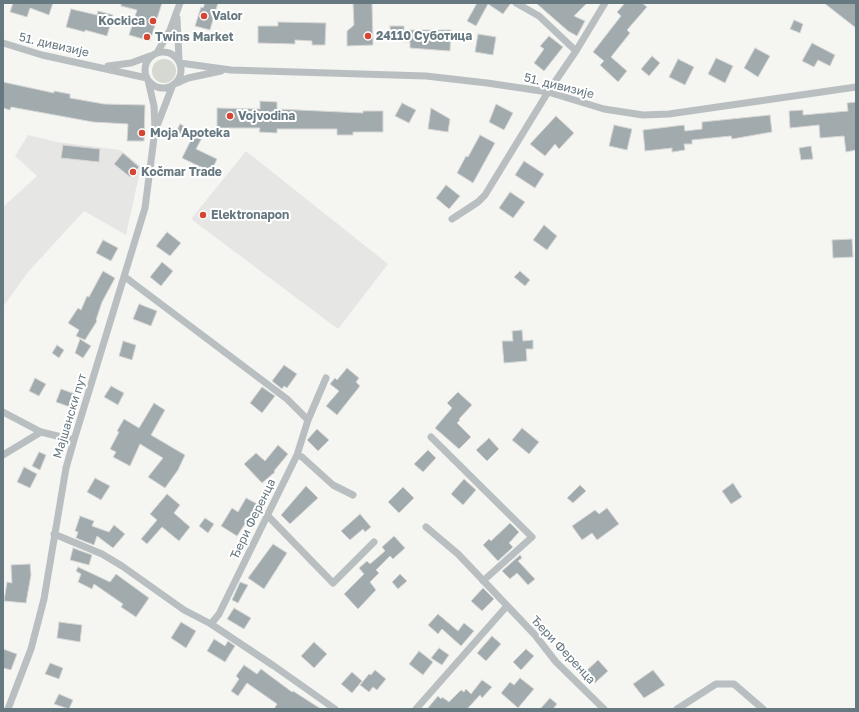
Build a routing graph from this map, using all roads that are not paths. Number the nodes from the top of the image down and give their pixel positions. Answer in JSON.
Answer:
{"nodes":[{"id":1,"x":180,"y":3,"type":"edge"},
{"id":2,"x":516,"y":3,"type":"edge"},
{"id":3,"x":605,"y":3,"type":"edge"},
{"id":4,"x":177,"y":12,"type":"junction"},
{"id":5,"x":3,"y":43,"type":"edge"},
{"id":6,"x":576,"y":51,"type":"junction"},
{"id":7,"x":155,"y":54,"type":"junction"},
{"id":8,"x":180,"y":62,"type":"junction"},
{"id":9,"x":101,"y":67,"type":"junction"},
{"id":10,"x":231,"y":70,"type":"junction"},
{"id":11,"x":147,"y":79,"type":"junction"},
{"id":12,"x":174,"y":85,"type":"junction"},
{"id":13,"x":856,"y":87,"type":"edge"},
{"id":14,"x":548,"y":92,"type":"junction"},
{"id":15,"x":155,"y":130,"type":"junction"},
{"id":16,"x":452,"y":219,"type":"dead end"},
{"id":17,"x":125,"y":277,"type":"junction"},
{"id":18,"x":326,"y":378,"type":"dead end"},
{"id":19,"x":3,"y":412,"type":"edge"},
{"id":20,"x":308,"y":420,"type":"junction"},
{"id":21,"x":41,"y":432,"type":"junction"},
{"id":22,"x":431,"y":437,"type":"dead end"},
{"id":23,"x":74,"y":440,"type":"junction"},
{"id":24,"x":3,"y":455,"type":"edge"},
{"id":25,"x":297,"y":455,"type":"junction"},
{"id":26,"x":353,"y":495,"type":"dead end"},
{"id":27,"x":267,"y":515,"type":"junction"},
{"id":28,"x":426,"y":528,"type":"dead end"},
{"id":29,"x":54,"y":534,"type":"junction"},
{"id":30,"x":374,"y":542,"type":"dead end"},
{"id":31,"x":483,"y":581,"type":"junction"},
{"id":32,"x":506,"y":607,"type":"junction"},
{"id":33,"x":211,"y":624,"type":"junction"},
{"id":34,"x":8,"y":709,"type":"edge"},
{"id":35,"x":335,"y":709,"type":"edge"},
{"id":36,"x":416,"y":709,"type":"edge"},
{"id":37,"x":604,"y":709,"type":"edge"},
{"id":38,"x":677,"y":709,"type":"edge"},
{"id":39,"x":763,"y":709,"type":"edge"}],
"edges":[{"from":1,"to":4,"type":"street"},
{"from":2,"to":6,"type":"street"},
{"from":3,"to":6,"type":"street"},
{"from":4,"to":7,"type":"street"},
{"from":4,"to":8,"type":"street"},
{"from":5,"to":9,"type":"street","name":"51. дивизије"},
{"from":6,"to":14,"type":"street"},
{"from":7,"to":8,"type":"street"},
{"from":7,"to":9,"type":"street","name":"51. дивизије"},
{"from":7,"to":11,"type":"street"},
{"from":8,"to":10,"type":"street","name":"51. дивизије"},
{"from":8,"to":12,"type":"street"},
{"from":9,"to":11,"type":"street","name":"51. дивизије"},
{"from":10,"to":12,"type":"street","name":"51. дивизије"},
{"from":10,"to":14,"type":"street","name":"51. дивизије"},
{"from":11,"to":12,"type":"street"},
{"from":11,"to":15,"type":"street","name":"Мајшански пут"},
{"from":12,"to":15,"type":"street","name":"Мајшански пут"},
{"from":13,"to":14,"type":"street","name":"51. дивизије"},
{"from":14,"to":16,"type":"street"},
{"from":15,"to":17,"type":"street","name":"Мајшански пут"},
{"from":17,"to":20,"type":"street"},
{"from":17,"to":23,"type":"street","name":"Мајшански пут"},
{"from":18,"to":20,"type":"street","name":"Ђери Ференца"},
{"from":19,"to":21,"type":"street"},
{"from":20,"to":25,"type":"street","name":"Ђери Ференца"},
{"from":21,"to":23,"type":"street"},
{"from":21,"to":24,"type":"street"},
{"from":22,"to":31,"type":"street"},
{"from":23,"to":29,"type":"street","name":"Мајшански пут"},
{"from":25,"to":26,"type":"street"},
{"from":25,"to":27,"type":"street","name":"Ђери Ференца"},
{"from":27,"to":30,"type":"street"},
{"from":27,"to":33,"type":"street","name":"Ђери Ференца"},
{"from":28,"to":31,"type":"street","name":"Ђери Ференца"},
{"from":29,"to":33,"type":"street"},
{"from":29,"to":34,"type":"street","name":"Мајшански пут"},
{"from":31,"to":32,"type":"street","name":"Ђери Ференца"},
{"from":32,"to":36,"type":"street"},
{"from":32,"to":37,"type":"street","name":"Ђери Ференца"},
{"from":33,"to":35,"type":"street"},
{"from":38,"to":39,"type":"street"}]}
